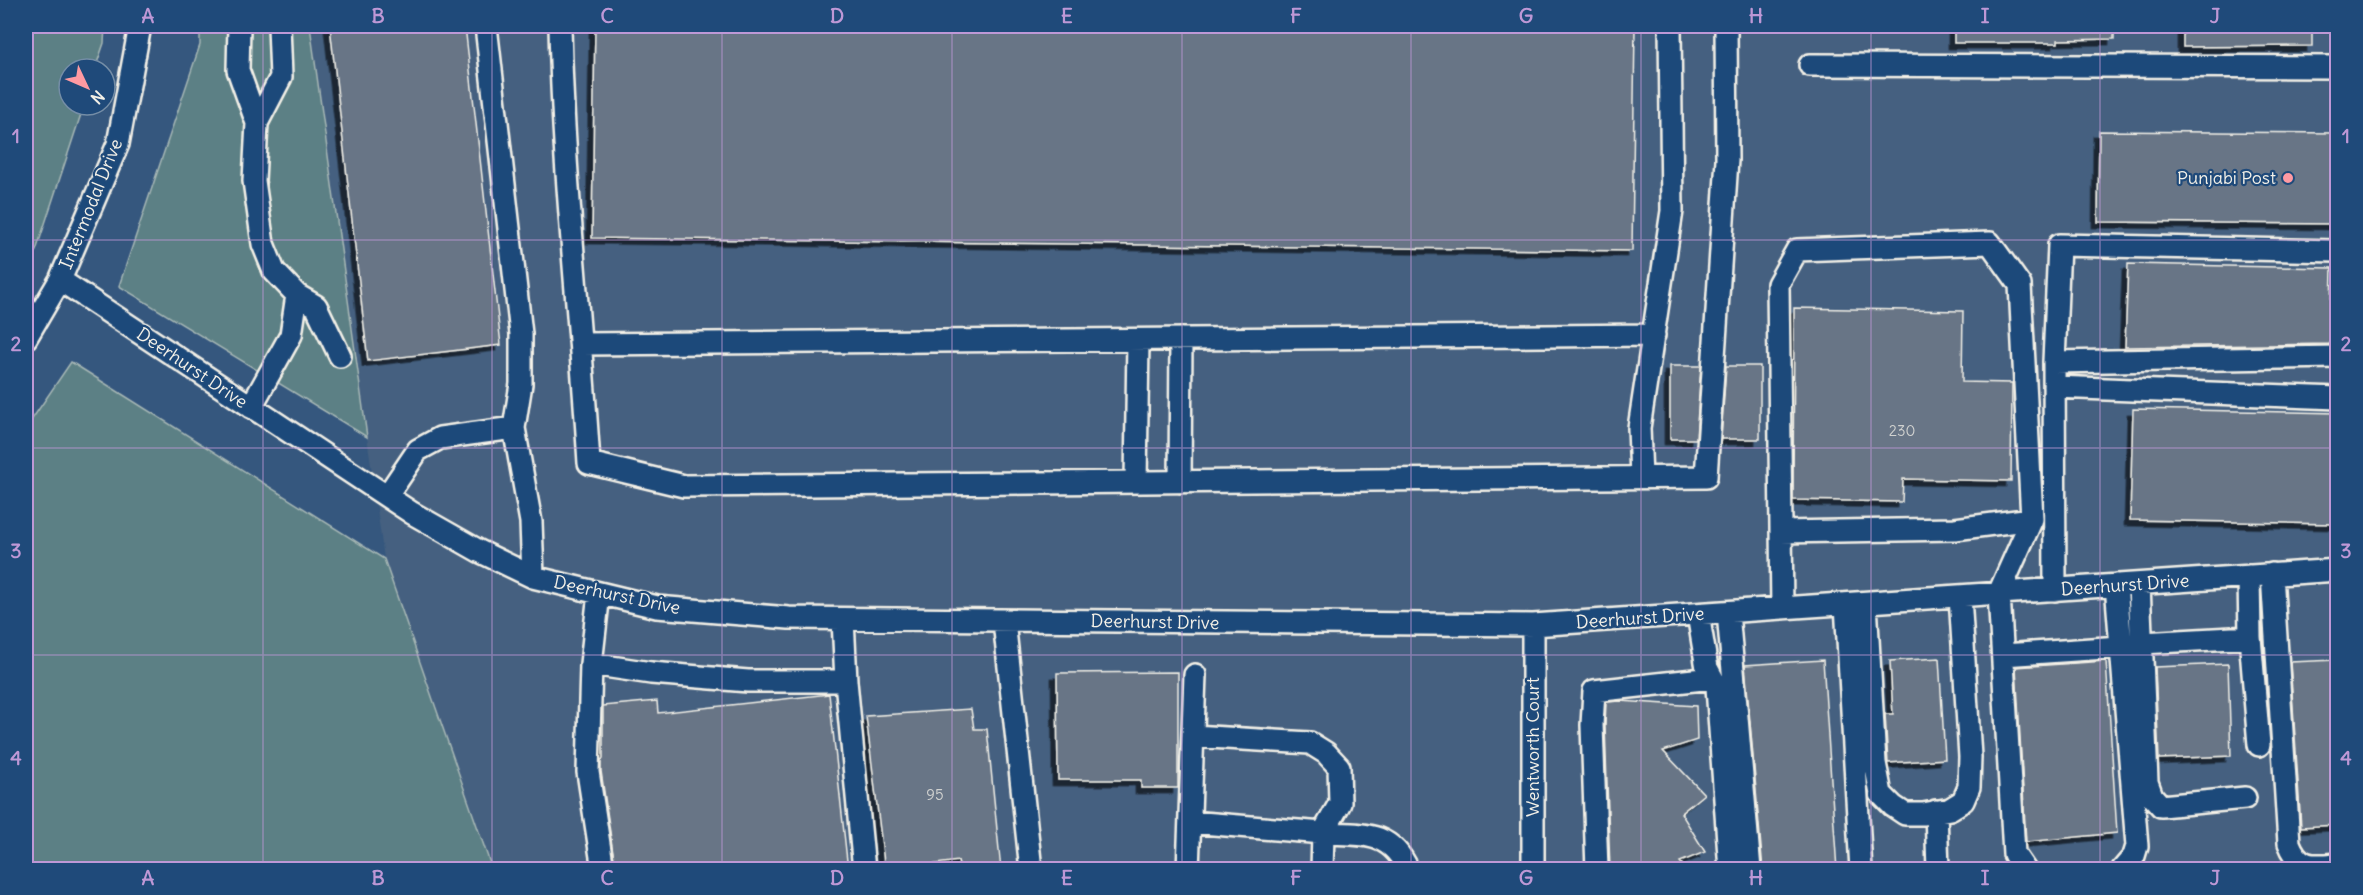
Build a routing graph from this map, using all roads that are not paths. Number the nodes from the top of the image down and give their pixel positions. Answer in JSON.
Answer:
{"nodes":[{"id":1,"x":140,"y":26,"type":"edge"},
{"id":2,"x":239,"y":26,"type":"edge"},
{"id":3,"x":279,"y":26,"type":"edge"},
{"id":4,"x":486,"y":26,"type":"edge"},
{"id":5,"x":560,"y":26,"type":"edge"},
{"id":6,"x":1670,"y":26,"type":"edge"},
{"id":7,"x":1726,"y":26,"type":"edge"},
{"id":8,"x":1810,"y":65,"type":"dead end"},
{"id":9,"x":2337,"y":67,"type":"edge"},
{"id":10,"x":257,"y":123,"type":"junction"},
{"id":11,"x":2337,"y":251,"type":"edge"},
{"id":12,"x":60,"y":280,"type":"junction"},
{"id":13,"x":297,"y":295,"type":"junction"},
{"id":14,"x":1654,"y":335,"type":"junction"},
{"id":15,"x":26,"y":338,"type":"edge"},
{"id":16,"x":1181,"y":339,"type":"junction"},
{"id":17,"x":1138,"y":340,"type":"junction"},
{"id":18,"x":582,"y":344,"type":"junction"},
{"id":19,"x":340,"y":356,"type":"dead end"},
{"id":20,"x":2337,"y":357,"type":"edge"},
{"id":21,"x":2054,"y":362,"type":"junction"},
{"id":22,"x":2054,"y":387,"type":"junction"},
{"id":23,"x":2337,"y":398,"type":"edge"},
{"id":24,"x":251,"y":406,"type":"junction"},
{"id":25,"x":514,"y":428,"type":"junction"},
{"id":26,"x":1641,"y":477,"type":"junction"},
{"id":27,"x":1180,"y":482,"type":"junction"},
{"id":28,"x":1136,"y":483,"type":"junction"},
{"id":29,"x":387,"y":496,"type":"junction"},
{"id":30,"x":2031,"y":519,"type":"junction"},
{"id":31,"x":1781,"y":532,"type":"junction"},
{"id":32,"x":2337,"y":570,"type":"edge"},
{"id":33,"x":2272,"y":574,"type":"junction"},
{"id":34,"x":2249,"y":576,"type":"junction"},
{"id":35,"x":533,"y":577,"type":"junction"},
{"id":36,"x":2139,"y":584,"type":"junction"},
{"id":37,"x":2115,"y":585,"type":"junction"},
{"id":38,"x":2055,"y":590,"type":"junction"},
{"id":39,"x":599,"y":593,"type":"junction"},
{"id":40,"x":1999,"y":593,"type":"junction"},
{"id":41,"x":1960,"y":596,"type":"junction"},
{"id":42,"x":1856,"y":603,"type":"junction"},
{"id":43,"x":1782,"y":608,"type":"junction"},
{"id":44,"x":1728,"y":612,"type":"junction"},
{"id":45,"x":1698,"y":614,"type":"junction"},
{"id":46,"x":843,"y":619,"type":"junction"},
{"id":47,"x":1004,"y":621,"type":"junction"},
{"id":48,"x":1533,"y":626,"type":"junction"},
{"id":49,"x":2250,"y":637,"type":"junction"},
{"id":50,"x":2142,"y":643,"type":"junction"},
{"id":51,"x":2120,"y":647,"type":"junction"},
{"id":52,"x":2003,"y":654,"type":"junction"},
{"id":53,"x":591,"y":664,"type":"junction"},
{"id":54,"x":1195,"y":675,"type":"dead end"},
{"id":55,"x":1712,"y":678,"type":"junction"},
{"id":56,"x":846,"y":681,"type":"junction"},
{"id":57,"x":1193,"y":736,"type":"junction"},
{"id":58,"x":2259,"y":745,"type":"dead end"},
{"id":59,"x":2245,"y":798,"type":"dead end"},
{"id":60,"x":1936,"y":811,"type":"junction"},
{"id":61,"x":1190,"y":822,"type":"junction"},
{"id":62,"x":1323,"y":833,"type":"junction"},
{"id":63,"x":2337,"y":864,"type":"edge"},
{"id":64,"x":603,"y":870,"type":"edge"},
{"id":65,"x":864,"y":870,"type":"edge"},
{"id":66,"x":1031,"y":870,"type":"edge"},
{"id":67,"x":1188,"y":870,"type":"edge"},
{"id":68,"x":1322,"y":870,"type":"edge"},
{"id":69,"x":1408,"y":870,"type":"edge"},
{"id":70,"x":1533,"y":870,"type":"edge"},
{"id":71,"x":1597,"y":870,"type":"edge"},
{"id":72,"x":1730,"y":870,"type":"edge"},
{"id":73,"x":1750,"y":870,"type":"edge"},
{"id":74,"x":1861,"y":870,"type":"edge"},
{"id":75,"x":1938,"y":870,"type":"edge"},
{"id":76,"x":2025,"y":870,"type":"edge"},
{"id":77,"x":2122,"y":870,"type":"edge"}],
"edges":[{"from":1,"to":12,"type":"street","name":"Intermodal Drive"},
{"from":2,"to":10,"type":"street"},
{"from":3,"to":10,"type":"street"},
{"from":4,"to":25,"type":"street"},
{"from":5,"to":18,"type":"street"},
{"from":6,"to":14,"type":"street"},
{"from":7,"to":26,"type":"street"},
{"from":8,"to":9,"type":"street"},
{"from":10,"to":13,"type":"street"},
{"from":11,"to":21,"type":"street"},
{"from":12,"to":15,"type":"street","name":"Intermodal Drive"},
{"from":12,"to":24,"type":"street","name":"Deerhurst Drive"},
{"from":13,"to":19,"type":"street"},
{"from":13,"to":24,"type":"street"},
{"from":14,"to":16,"type":"street"},
{"from":14,"to":26,"type":"street"},
{"from":16,"to":17,"type":"street"},
{"from":16,"to":27,"type":"street"},
{"from":17,"to":18,"type":"street"},
{"from":17,"to":28,"type":"street"},
{"from":18,"to":28,"type":"street"},
{"from":20,"to":21,"type":"street"},
{"from":21,"to":22,"type":"street"},
{"from":22,"to":23,"type":"street"},
{"from":22,"to":38,"type":"street"},
{"from":24,"to":29,"type":"street","name":"Deerhurst Drive"},
{"from":25,"to":29,"type":"street"},
{"from":25,"to":35,"type":"street"},
{"from":26,"to":27,"type":"street"},
{"from":27,"to":28,"type":"street"},
{"from":29,"to":35,"type":"street","name":"Deerhurst Drive"},
{"from":30,"to":31,"type":"street"},
{"from":30,"to":31,"type":"street"},
{"from":30,"to":40,"type":"street"},
{"from":31,"to":43,"type":"street"},
{"from":32,"to":33,"type":"street","name":"Deerhurst Drive"},
{"from":33,"to":34,"type":"street","name":"Deerhurst Drive"},
{"from":33,"to":63,"type":"street"},
{"from":34,"to":36,"type":"street","name":"Deerhurst Drive"},
{"from":34,"to":49,"type":"street"},
{"from":35,"to":39,"type":"street","name":"Deerhurst Drive"},
{"from":36,"to":37,"type":"street","name":"Deerhurst Drive"},
{"from":36,"to":50,"type":"street"},
{"from":37,"to":38,"type":"street","name":"Deerhurst Drive"},
{"from":37,"to":51,"type":"street"},
{"from":38,"to":40,"type":"street","name":"Deerhurst Drive"},
{"from":39,"to":46,"type":"street","name":"Deerhurst Drive"},
{"from":39,"to":53,"type":"street"},
{"from":40,"to":41,"type":"street","name":"Deerhurst Drive"},
{"from":40,"to":52,"type":"street"},
{"from":41,"to":42,"type":"street","name":"Deerhurst Drive"},
{"from":41,"to":60,"type":"street"},
{"from":42,"to":43,"type":"street","name":"Deerhurst Drive"},
{"from":42,"to":60,"type":"street"},
{"from":42,"to":74,"type":"street"},
{"from":43,"to":44,"type":"street","name":"Deerhurst Drive"},
{"from":44,"to":45,"type":"street","name":"Deerhurst Drive"},
{"from":44,"to":73,"type":"street"},
{"from":45,"to":48,"type":"street","name":"Deerhurst Drive"},
{"from":45,"to":55,"type":"street"},
{"from":46,"to":47,"type":"street","name":"Deerhurst Drive"},
{"from":46,"to":56,"type":"street"},
{"from":47,"to":48,"type":"street","name":"Deerhurst Drive"},
{"from":47,"to":66,"type":"street"},
{"from":48,"to":70,"type":"street","name":"Wentworth Court"},
{"from":49,"to":50,"type":"street"},
{"from":49,"to":58,"type":"street"},
{"from":50,"to":59,"type":"street"},
{"from":51,"to":52,"type":"street"},
{"from":51,"to":77,"type":"street"},
{"from":52,"to":76,"type":"street"},
{"from":53,"to":56,"type":"street"},
{"from":53,"to":64,"type":"street"},
{"from":54,"to":57,"type":"street"},
{"from":55,"to":71,"type":"street"},
{"from":55,"to":72,"type":"street"},
{"from":56,"to":65,"type":"street"},
{"from":57,"to":61,"type":"street"},
{"from":57,"to":62,"type":"street"},
{"from":60,"to":75,"type":"street"},
{"from":61,"to":62,"type":"street"},
{"from":61,"to":67,"type":"street"},
{"from":62,"to":68,"type":"street"},
{"from":62,"to":69,"type":"street"}]}
